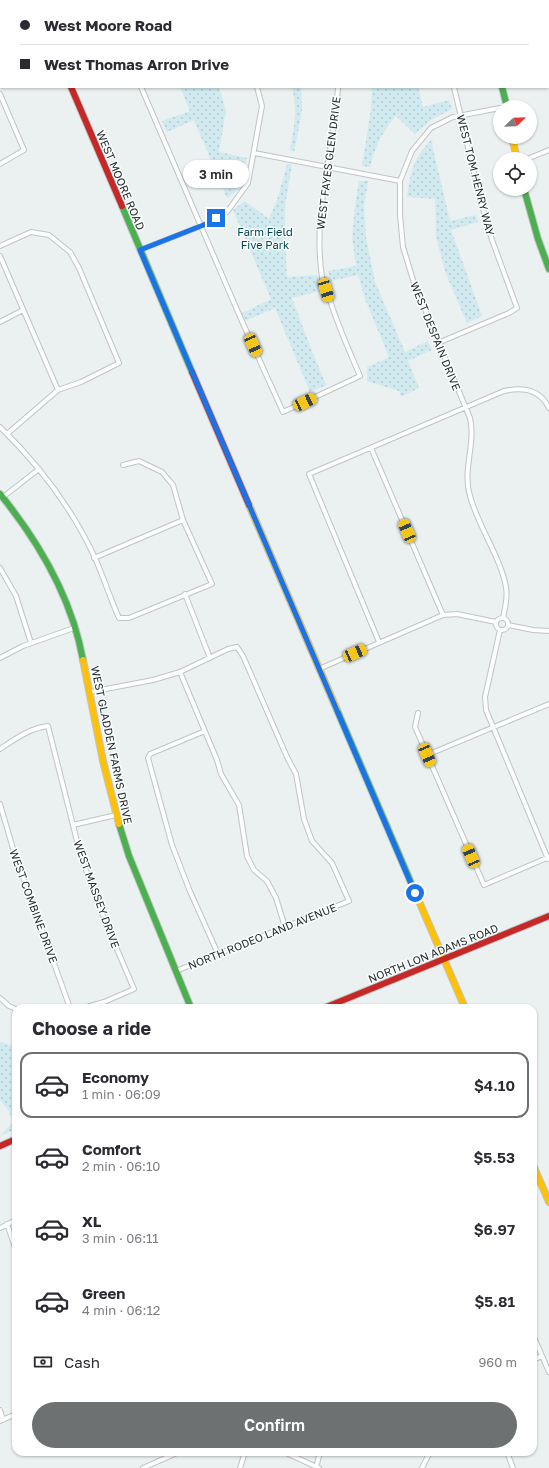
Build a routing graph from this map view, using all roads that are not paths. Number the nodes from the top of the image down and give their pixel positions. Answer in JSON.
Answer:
{"nodes":[{"id":1,"x":71,"y":88,"type":"edge"},
{"id":2,"x":141,"y":88,"type":"edge"},
{"id":3,"x":257,"y":88,"type":"edge"},
{"id":4,"x":338,"y":88,"type":"edge"},
{"id":5,"x":454,"y":88,"type":"edge"},
{"id":6,"x":502,"y":88,"type":"edge"},
{"id":7,"x":0,"y":94,"type":"edge"},
{"id":8,"x":505,"y":100,"type":"edge"},
{"id":9,"x":493,"y":109,"type":"edge"},
{"id":10,"x":461,"y":115,"type":"junction"},
{"id":11,"x":549,"y":150,"type":"edge"},
{"id":12,"x":254,"y":153,"type":"junction"},
{"id":13,"x":537,"y":155,"type":"edge"},
{"id":14,"x":0,"y":164,"type":"edge"},
{"id":15,"x":327,"y":166,"type":"junction"},
{"id":16,"x":400,"y":181,"type":"junction"},
{"id":17,"x":526,"y":196,"type":"edge"},
{"id":18,"x":201,"y":225,"type":"junction"},
{"id":19,"x":0,"y":246,"type":"edge"},
{"id":20,"x":140,"y":250,"type":"junction"},
{"id":21,"x":0,"y":256,"type":"edge"},
{"id":22,"x":549,"y":268,"type":"edge"},
{"id":23,"x":22,"y":310,"type":"junction"},
{"id":24,"x":0,"y":322,"type":"edge"},
{"id":25,"x":438,"y":342,"type":"junction"},
{"id":26,"x":58,"y":390,"type":"junction"},
{"id":27,"x":465,"y":408,"type":"junction"},
{"id":28,"x":549,"y":408,"type":"edge"},
{"id":29,"x":0,"y":427,"type":"edge"},
{"id":30,"x":7,"y":434,"type":"junction"},
{"id":31,"x":371,"y":448,"type":"junction"},
{"id":32,"x":123,"y":465,"type":"dead end"},
{"id":33,"x":38,"y":469,"type":"junction"},
{"id":34,"x":2,"y":495,"type":"edge"},
{"id":35,"x":183,"y":520,"type":"junction"},
{"id":36,"x":94,"y":558,"type":"junction"},
{"id":37,"x":0,"y":568,"type":"edge"},
{"id":38,"x":185,"y":594,"type":"junction"},
{"id":39,"x":443,"y":615,"type":"junction"},
{"id":40,"x":503,"y":618,"type":"junction"},
{"id":41,"x":496,"y":622,"type":"junction"},
{"id":42,"x":508,"y":625,"type":"junction"},
{"id":43,"x":74,"y":628,"type":"junction"},
{"id":44,"x":500,"y":630,"type":"junction"},
{"id":45,"x":549,"y":631,"type":"edge"},
{"id":46,"x":380,"y":642,"type":"junction"},
{"id":47,"x":31,"y":643,"type":"junction"},
{"id":48,"x":0,"y":658,"type":"edge"},
{"id":49,"x":210,"y":658,"type":"junction"},
{"id":50,"x":319,"y":669,"type":"junction"},
{"id":51,"x":180,"y":672,"type":"junction"},
{"id":52,"x":90,"y":692,"type":"junction"},
{"id":53,"x":549,"y":704,"type":"edge"},
{"id":54,"x":418,"y":713,"type":"dead end"},
{"id":55,"x":493,"y":728,"type":"junction"},
{"id":56,"x":205,"y":731,"type":"junction"},
{"id":57,"x":0,"y":749,"type":"edge"},
{"id":58,"x":427,"y":755,"type":"junction"},
{"id":59,"x":0,"y":804,"type":"edge"},
{"id":60,"x":116,"y":815,"type":"junction"},
{"id":61,"x":73,"y":825,"type":"junction"},
{"id":62,"x":549,"y":858,"type":"edge"},
{"id":63,"x":549,"y":916,"type":"edge"},
{"id":64,"x":285,"y":927,"type":"junction"},
{"id":65,"x":218,"y":954,"type":"junction"},
{"id":66,"x":444,"y":958,"type":"junction"},
{"id":67,"x":176,"y":971,"type":"junction"},
{"id":68,"x":0,"y":998,"type":"edge"},
{"id":69,"x":69,"y":1004,"type":"edge"},
{"id":70,"x":97,"y":1004,"type":"edge"},
{"id":71,"x":189,"y":1004,"type":"edge"},
{"id":72,"x":334,"y":1004,"type":"edge"},
{"id":73,"x":463,"y":1004,"type":"edge"},
{"id":74,"x":12,"y":1007,"type":"edge"},
{"id":75,"x":12,"y":1141,"type":"edge"},
{"id":76,"x":0,"y":1146,"type":"edge"},
{"id":77,"x":537,"y":1174,"type":"edge"},
{"id":78,"x":549,"y":1202,"type":"edge"},
{"id":79,"x":12,"y":1222,"type":"edge"},
{"id":80,"x":8,"y":1224,"type":"junction"},
{"id":81,"x":0,"y":1228,"type":"edge"},
{"id":82,"x":12,"y":1237,"type":"edge"},
{"id":83,"x":537,"y":1344,"type":"edge"},
{"id":84,"x":542,"y":1356,"type":"junction"},
{"id":85,"x":537,"y":1358,"type":"edge"},
{"id":86,"x":549,"y":1372,"type":"edge"},
{"id":87,"x":0,"y":1410,"type":"edge"},
{"id":88,"x":12,"y":1416,"type":"edge"},
{"id":89,"x":2,"y":1420,"type":"edge"},
{"id":90,"x":170,"y":1456,"type":"edge"},
{"id":91,"x":244,"y":1456,"type":"edge"},
{"id":92,"x":292,"y":1456,"type":"edge"},
{"id":93,"x":319,"y":1456,"type":"edge"},
{"id":94,"x":428,"y":1456,"type":"edge"},
{"id":95,"x":508,"y":1456,"type":"edge"},
{"id":96,"x":143,"y":1468,"type":"edge"},
{"id":97,"x":240,"y":1468,"type":"edge"},
{"id":98,"x":317,"y":1468,"type":"edge"},
{"id":99,"x":422,"y":1468,"type":"edge"},
{"id":100,"x":513,"y":1468,"type":"edge"}],
"edges":[{"from":1,"to":20,"type":"street","name":"WEST MOORE ROAD"},
{"from":2,"to":18,"type":"street"},
{"from":3,"to":12,"type":"street"},
{"from":4,"to":15,"type":"street","name":"WEST FAYES GLEN DRIVE"},
{"from":5,"to":10,"type":"street","name":"WEST TOM HENRY WAY"},
{"from":6,"to":8,"type":"street"},
{"from":7,"to":14,"type":"street"},
{"from":9,"to":10,"type":"street","name":"WEST DESPAIN DRIVE"},
{"from":10,"to":16,"type":"street","name":"WEST DESPAIN DRIVE"},
{"from":10,"to":25,"type":"street","name":"WEST TOM HENRY WAY"},
{"from":11,"to":13,"type":"street"},
{"from":12,"to":15,"type":"street"},
{"from":12,"to":18,"type":"street"},
{"from":15,"to":16,"type":"street"},
{"from":15,"to":18,"type":"street","name":"WEST FAYES GLEN DRIVE"},
{"from":16,"to":25,"type":"street","name":"WEST DESPAIN DRIVE"},
{"from":17,"to":22,"type":"street"},
{"from":18,"to":20,"type":"street"},
{"from":19,"to":26,"type":"street"},
{"from":20,"to":50,"type":"street","name":"WEST MOORE ROAD"},
{"from":21,"to":23,"type":"street"},
{"from":23,"to":24,"type":"street"},
{"from":23,"to":26,"type":"street"},
{"from":25,"to":27,"type":"street","name":"WEST DESPAIN DRIVE"},
{"from":26,"to":30,"type":"street"},
{"from":27,"to":28,"type":"street"},
{"from":27,"to":31,"type":"street"},
{"from":27,"to":40,"type":"street","name":"WEST DESPAIN DRIVE"},
{"from":29,"to":30,"type":"street"},
{"from":30,"to":33,"type":"street"},
{"from":31,"to":39,"type":"street"},
{"from":31,"to":46,"type":"street"},
{"from":32,"to":35,"type":"street"},
{"from":33,"to":34,"type":"street"},
{"from":33,"to":36,"type":"street"},
{"from":34,"to":43,"type":"street","name":"WEST GLADDEN FARMS DRIVE"},
{"from":35,"to":36,"type":"street"},
{"from":35,"to":38,"type":"street"},
{"from":36,"to":38,"type":"street"},
{"from":37,"to":47,"type":"street"},
{"from":38,"to":49,"type":"street"},
{"from":39,"to":41,"type":"street"},
{"from":39,"to":46,"type":"street"},
{"from":40,"to":41,"type":"street"},
{"from":40,"to":42,"type":"street"},
{"from":41,"to":44,"type":"street"},
{"from":42,"to":44,"type":"street"},
{"from":42,"to":45,"type":"street"},
{"from":43,"to":47,"type":"street"},
{"from":43,"to":52,"type":"street","name":"WEST GLADDEN FARMS DRIVE"},
{"from":44,"to":55,"type":"street"},
{"from":46,"to":50,"type":"street"},
{"from":47,"to":48,"type":"street"},
{"from":49,"to":51,"type":"street"},
{"from":49,"to":64,"type":"street","name":"NORTH RODEO LAND AVENUE"},
{"from":50,"to":66,"type":"street","name":"WEST MOORE ROAD"},
{"from":51,"to":52,"type":"street"},
{"from":51,"to":56,"type":"street"},
{"from":52,"to":60,"type":"street","name":"WEST GLADDEN FARMS DRIVE"},
{"from":53,"to":55,"type":"street"},
{"from":54,"to":58,"type":"street"},
{"from":55,"to":58,"type":"street"},
{"from":55,"to":62,"type":"street"},
{"from":56,"to":64,"type":"street"},
{"from":56,"to":65,"type":"street"},
{"from":57,"to":61,"type":"street","name":"WEST MASSEY DRIVE"},
{"from":58,"to":62,"type":"street"},
{"from":59,"to":69,"type":"street","name":"WEST COMBINE DRIVE"},
{"from":60,"to":61,"type":"street"},
{"from":60,"to":67,"type":"street","name":"WEST GLADDEN FARMS DRIVE"},
{"from":61,"to":70,"type":"street","name":"WEST MASSEY DRIVE"},
{"from":63,"to":66,"type":"street","name":"NORTH LON ADAMS ROAD"},
{"from":64,"to":65,"type":"street","name":"NORTH RODEO LAND AVENUE"},
{"from":65,"to":67,"type":"street","name":"NORTH RODEO LAND AVENUE"},
{"from":66,"to":72,"type":"street","name":"NORTH LON ADAMS ROAD"},
{"from":66,"to":73,"type":"street","name":"WEST MOORE ROAD"},
{"from":67,"to":71,"type":"street","name":"WEST GLADDEN FARMS DRIVE"},
{"from":68,"to":74,"type":"street"},
{"from":75,"to":76,"type":"street"},
{"from":77,"to":78,"type":"street"},
{"from":79,"to":80,"type":"street"},
{"from":80,"to":81,"type":"street"},
{"from":80,"to":82,"type":"street"},
{"from":83,"to":84,"type":"street"},
{"from":84,"to":85,"type":"street"},
{"from":84,"to":86,"type":"street"},
{"from":87,"to":89,"type":"street"},
{"from":88,"to":89,"type":"street"},
{"from":90,"to":96,"type":"street"},
{"from":91,"to":97,"type":"street"},
{"from":92,"to":98,"type":"street"},
{"from":93,"to":98,"type":"street"},
{"from":94,"to":99,"type":"street"},
{"from":95,"to":100,"type":"street"}]}
